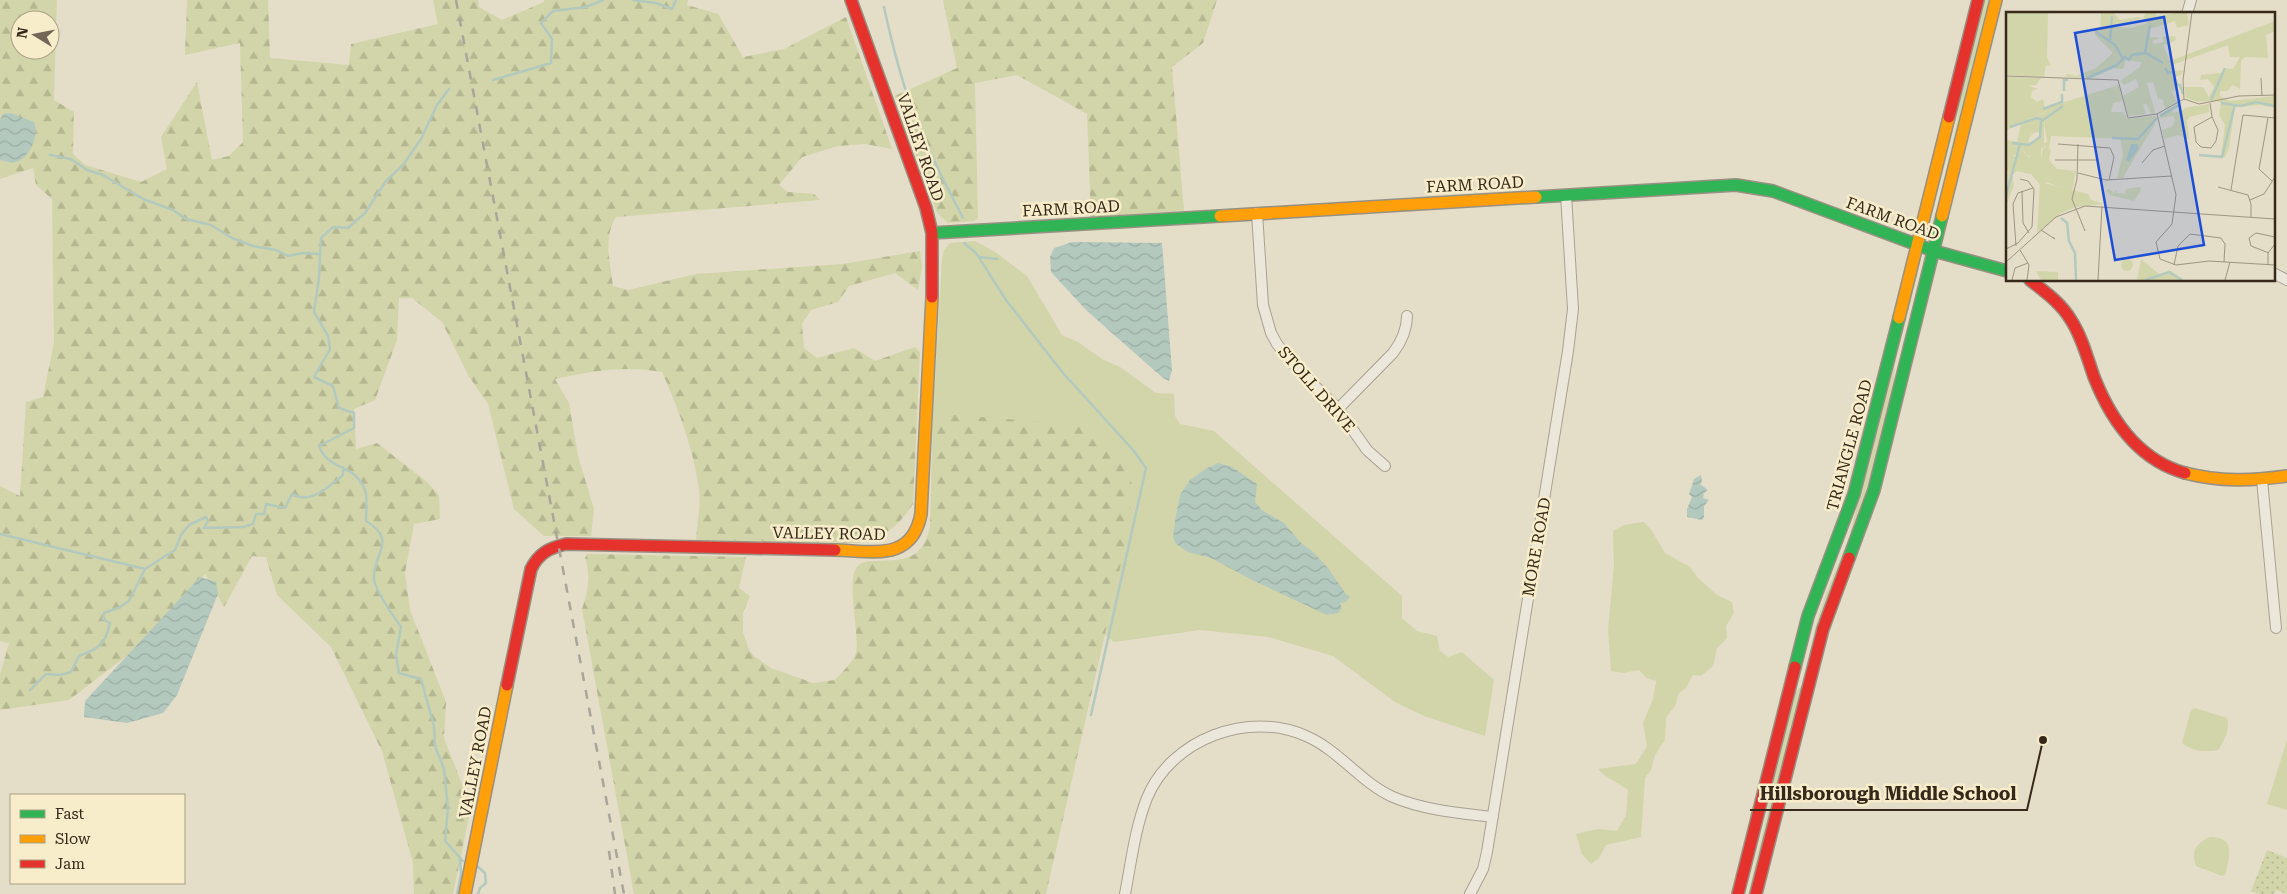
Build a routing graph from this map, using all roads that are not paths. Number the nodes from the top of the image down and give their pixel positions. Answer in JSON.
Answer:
{"nodes":[{"id":1,"x":851,"y":0,"type":"edge"},
{"id":2,"x":1978,"y":0,"type":"edge"},
{"id":3,"x":1996,"y":0,"type":"edge"},
{"id":4,"x":1566,"y":195,"type":"junction"},
{"id":5,"x":1257,"y":213,"type":"junction"},
{"id":6,"x":932,"y":233,"type":"junction"},
{"id":7,"x":1918,"y":245,"type":"junction"},
{"id":8,"x":1934,"y":251,"type":"junction"},
{"id":9,"x":2006,"y":271,"type":"edge"},
{"id":10,"x":2274,"y":274,"type":"edge"},
{"id":11,"x":2287,"y":280,"type":"edge"},
{"id":12,"x":2031,"y":281,"type":"edge"},
{"id":13,"x":1407,"y":316,"type":"dead end"},
{"id":14,"x":1338,"y":409,"type":"junction"},
{"id":15,"x":1385,"y":466,"type":"dead end"},
{"id":16,"x":2287,"y":476,"type":"edge"},
{"id":17,"x":2262,"y":480,"type":"junction"},
{"id":18,"x":2276,"y":628,"type":"dead end"},
{"id":19,"x":1493,"y":817,"type":"junction"},
{"id":20,"x":465,"y":894,"type":"edge"},
{"id":21,"x":1125,"y":894,"type":"edge"},
{"id":22,"x":1470,"y":894,"type":"edge"},
{"id":23,"x":1738,"y":894,"type":"edge"},
{"id":24,"x":1756,"y":894,"type":"edge"}],
"edges":[{"from":1,"to":6,"type":"street","name":"VALLEY ROAD"},
{"from":2,"to":7,"type":"street","name":"TRIANGLE ROAD"},
{"from":3,"to":8,"type":"street"},
{"from":4,"to":5,"type":"street","name":"FARM ROAD"},
{"from":4,"to":7,"type":"street","name":"FARM ROAD"},
{"from":4,"to":19,"type":"street","name":"MORE ROAD"},
{"from":5,"to":6,"type":"street","name":"FARM ROAD"},
{"from":5,"to":14,"type":"street","name":"STOLL DRIVE"},
{"from":6,"to":20,"type":"street","name":"VALLEY ROAD"},
{"from":7,"to":8,"type":"street","name":"FARM ROAD"},
{"from":7,"to":23,"type":"street","name":"TRIANGLE ROAD"},
{"from":8,"to":9,"type":"street","name":"FARM ROAD"},
{"from":8,"to":24,"type":"street"},
{"from":10,"to":11,"type":"street"},
{"from":12,"to":17,"type":"street"},
{"from":13,"to":14,"type":"street"},
{"from":14,"to":15,"type":"street","name":"STOLL DRIVE"},
{"from":16,"to":17,"type":"street"},
{"from":17,"to":18,"type":"street"},
{"from":19,"to":21,"type":"street"},
{"from":19,"to":22,"type":"street","name":"MORE ROAD"}]}
